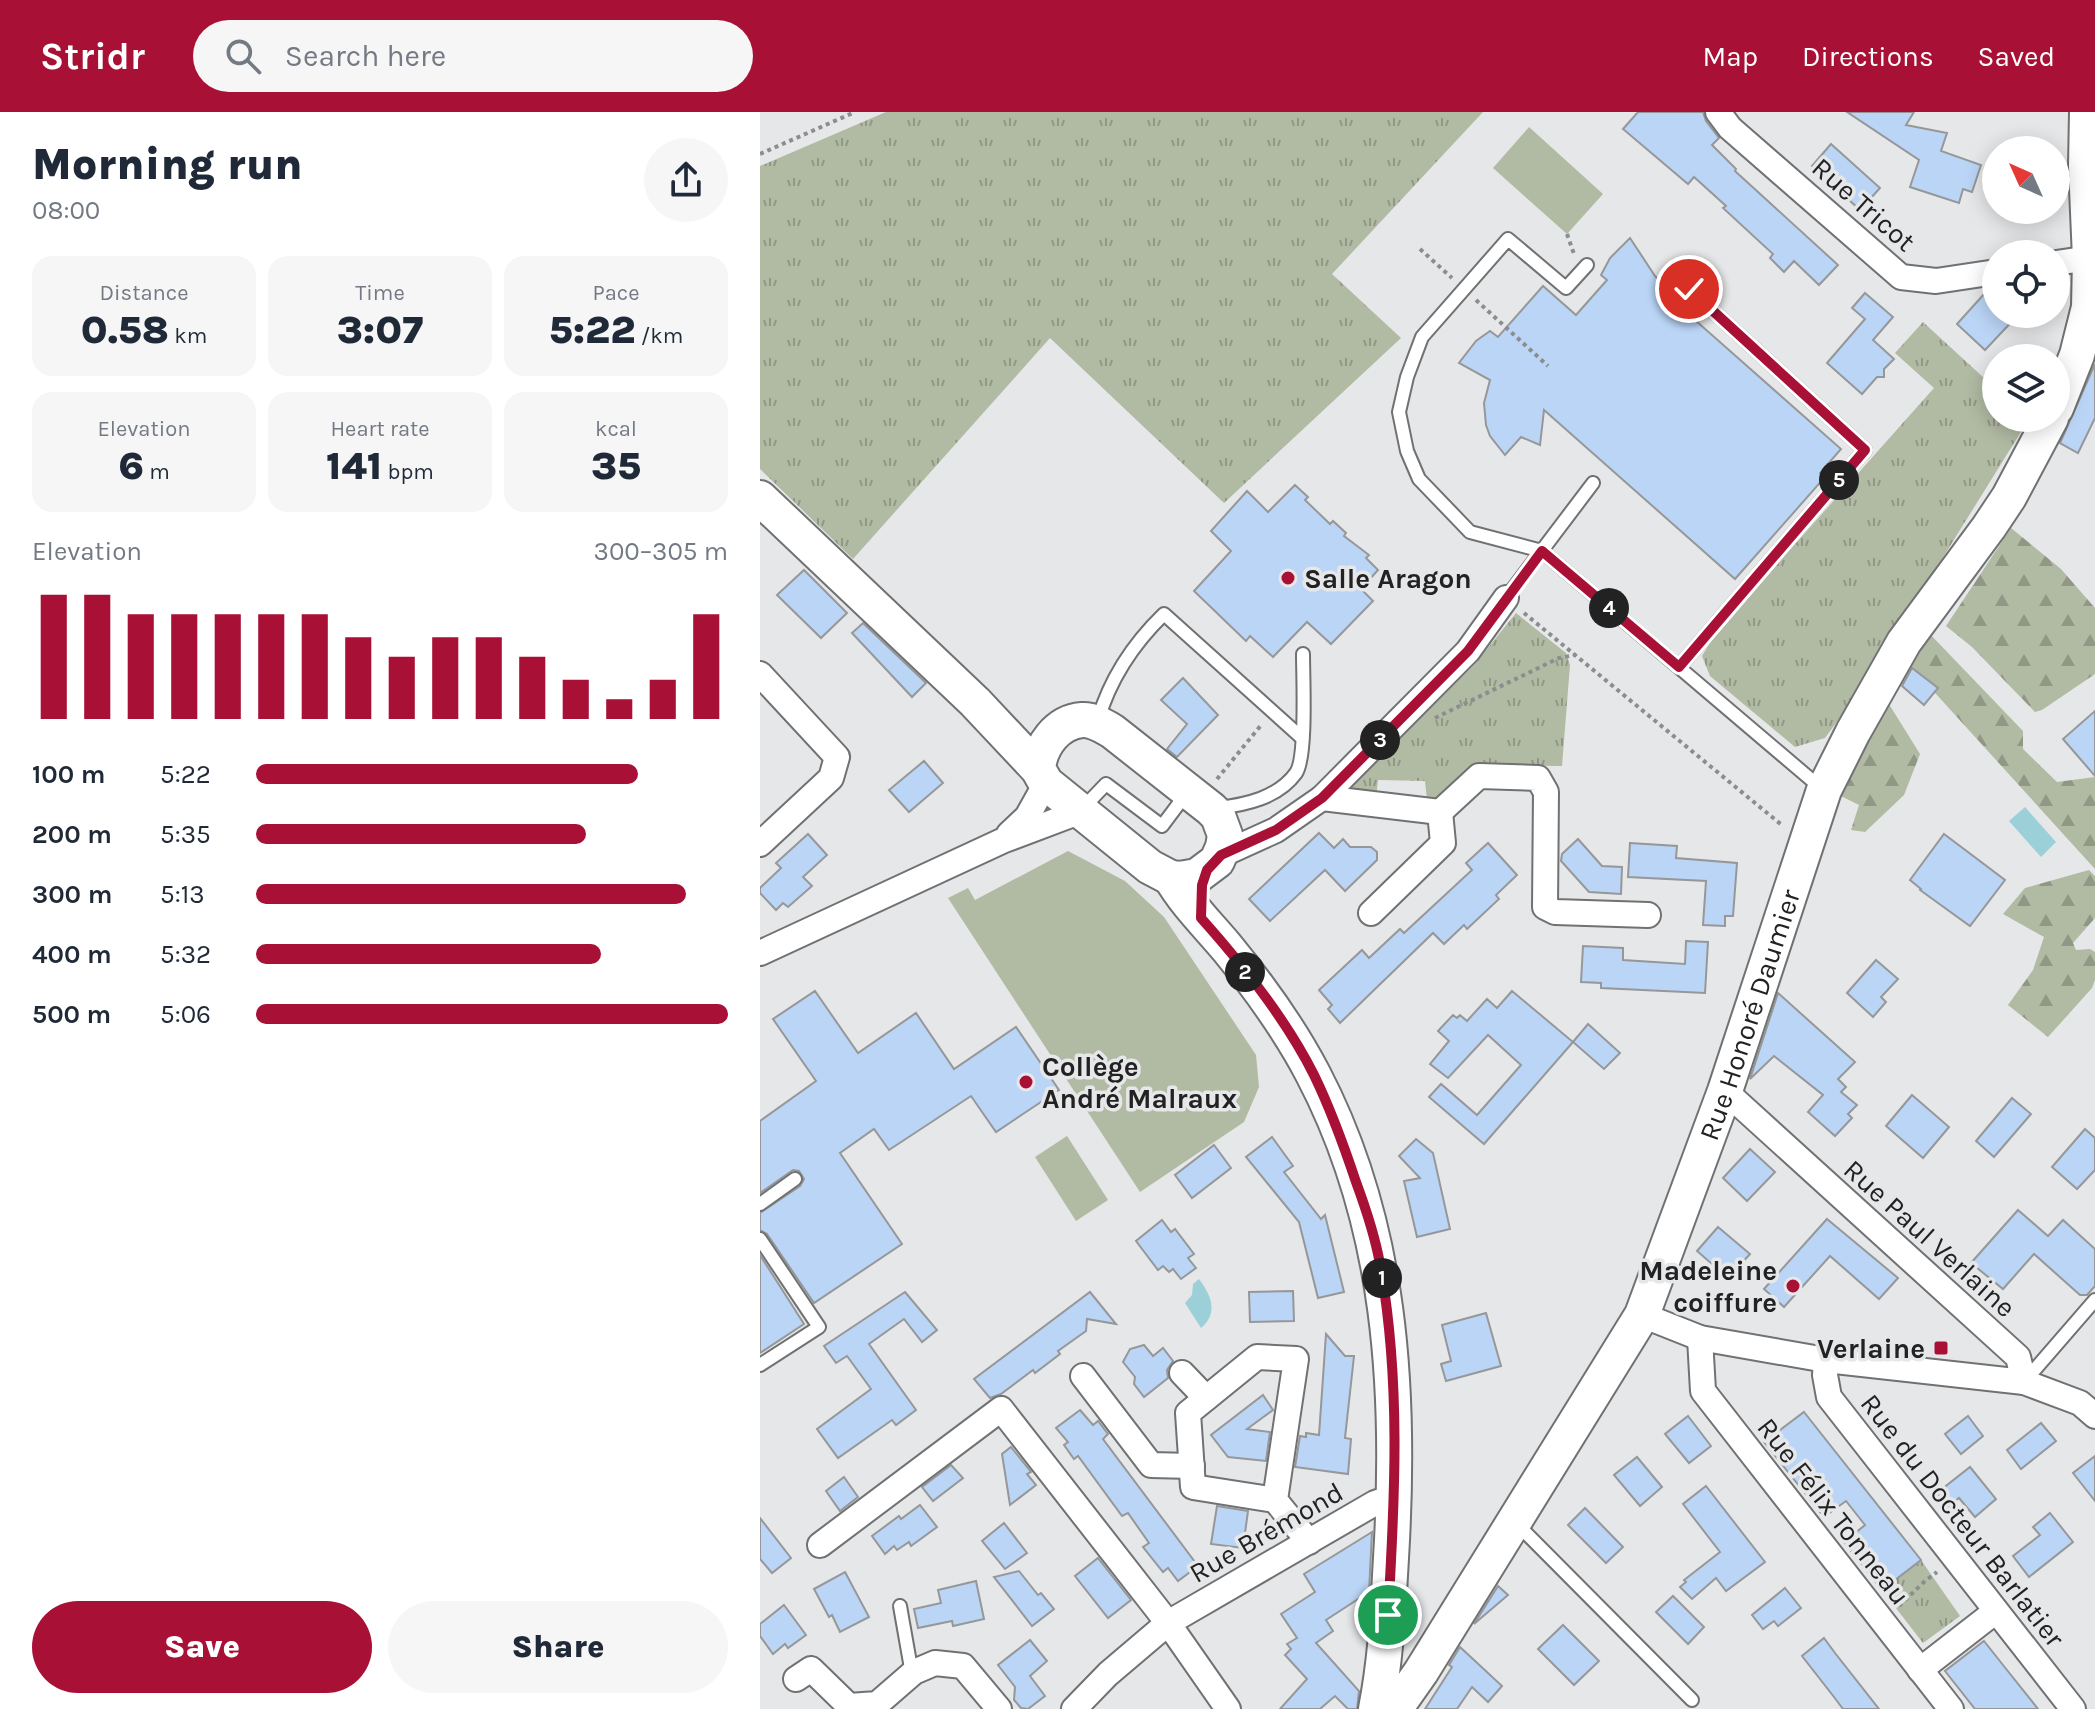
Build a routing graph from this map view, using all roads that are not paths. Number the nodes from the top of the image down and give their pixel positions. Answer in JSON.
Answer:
{"nodes":[{"id":1,"x":1718,"y":112,"type":"edge"},
{"id":2,"x":2087,"y":112,"type":"edge"},
{"id":3,"x":2090,"y":258,"type":"junction"},
{"id":4,"x":2070,"y":261,"type":"edge"},
{"id":5,"x":1587,"y":265,"type":"dead end"},
{"id":6,"x":1982,"y":274,"type":"edge"},
{"id":7,"x":1689,"y":289,"type":"dead end"},
{"id":8,"x":2070,"y":373,"type":"edge"},
{"id":9,"x":2044,"y":432,"type":"edge"},
{"id":10,"x":1593,"y":483,"type":"dead end"},
{"id":11,"x":760,"y":498,"type":"edge"},
{"id":12,"x":1542,"y":551,"type":"junction"},
{"id":13,"x":1506,"y":598,"type":"joint"},
{"id":14,"x":1303,"y":654,"type":"dead end"},
{"id":15,"x":1679,"y":667,"type":"junction"},
{"id":16,"x":760,"y":674,"type":"edge"},
{"id":17,"x":975,"y":702,"type":"junction"},
{"id":18,"x":1097,"y":722,"type":"junction"},
{"id":19,"x":1053,"y":734,"type":"junction"},
{"id":20,"x":1302,"y":738,"type":"junction"},
{"id":21,"x":1042,"y":776,"type":"junction"},
{"id":22,"x":1824,"y":790,"type":"junction"},
{"id":23,"x":1322,"y":798,"type":"junction"},
{"id":24,"x":1079,"y":812,"type":"junction"},
{"id":25,"x":1440,"y":812,"type":"junction"},
{"id":26,"x":1210,"y":830,"type":"junction"},
{"id":27,"x":1002,"y":841,"type":"junction"},
{"id":28,"x":760,"y":844,"type":"edge"},
{"id":29,"x":1171,"y":878,"type":"junction"},
{"id":30,"x":1371,"y":913,"type":"dead end"},
{"id":31,"x":1648,"y":915,"type":"dead end"},
{"id":32,"x":1201,"y":918,"type":"junction"},
{"id":33,"x":760,"y":953,"type":"edge"},
{"id":34,"x":1725,"y":1091,"type":"junction"},
{"id":35,"x":795,"y":1179,"type":"dead end"},
{"id":36,"x":760,"y":1204,"type":"edge"},
{"id":37,"x":760,"y":1239,"type":"edge"},
{"id":38,"x":2095,"y":1300,"type":"edge"},
{"id":39,"x":1642,"y":1315,"type":"junction"},
{"id":40,"x":1700,"y":1338,"type":"junction"},
{"id":41,"x":1826,"y":1360,"type":"junction"},
{"id":42,"x":760,"y":1365,"type":"edge"},
{"id":43,"x":1182,"y":1373,"type":"dead end"},
{"id":44,"x":1083,"y":1376,"type":"dead end"},
{"id":45,"x":2024,"y":1382,"type":"junction"},
{"id":46,"x":1206,"y":1398,"type":"junction"},
{"id":47,"x":2095,"y":1416,"type":"edge"},
{"id":48,"x":1192,"y":1466,"type":"junction"},
{"id":49,"x":1395,"y":1496,"type":"junction"},
{"id":50,"x":1275,"y":1500,"type":"junction"},
{"id":51,"x":1513,"y":1521,"type":"junction"},
{"id":52,"x":1309,"y":1542,"type":"junction"},
{"id":53,"x":820,"y":1545,"type":"dead end"},
{"id":54,"x":900,"y":1606,"type":"dead end"},
{"id":55,"x":1996,"y":1611,"type":"junction"},
{"id":56,"x":1455,"y":1616,"type":"junction"},
{"id":57,"x":1168,"y":1623,"type":"junction"},
{"id":58,"x":1384,"y":1666,"type":"junction"},
{"id":59,"x":1920,"y":1670,"type":"junction"},
{"id":60,"x":1421,"y":1672,"type":"junction"},
{"id":61,"x":912,"y":1674,"type":"junction"},
{"id":62,"x":796,"y":1679,"type":"dead end"},
{"id":63,"x":1692,"y":1700,"type":"dead end"},
{"id":64,"x":999,"y":1709,"type":"edge"},
{"id":65,"x":1074,"y":1709,"type":"edge"},
{"id":66,"x":1228,"y":1709,"type":"edge"},
{"id":67,"x":1376,"y":1709,"type":"edge"},
{"id":68,"x":1395,"y":1709,"type":"edge"},
{"id":69,"x":1951,"y":1709,"type":"edge"},
{"id":70,"x":2073,"y":1709,"type":"edge"}],
"edges":[{"from":1,"to":6,"type":"street","name":"Rue Tricot"},
{"from":2,"to":3,"type":"street"},
{"from":3,"to":4,"type":"street"},
{"from":3,"to":8,"type":"street"},
{"from":5,"to":12,"type":"lane"},
{"from":7,"to":15,"type":"lane"},
{"from":9,"to":22,"type":"street","name":"Rue Honoré Daumier"},
{"from":10,"to":12,"type":"lane"},
{"from":11,"to":17,"type":"street"},
{"from":12,"to":13,"type":"lane"},
{"from":12,"to":15,"type":"lane"},
{"from":13,"to":23,"type":"street"},
{"from":14,"to":20,"type":"lane"},
{"from":15,"to":22,"type":"lane"},
{"from":16,"to":28,"type":"street"},
{"from":17,"to":19,"type":"street"},
{"from":17,"to":21,"type":"street"},
{"from":18,"to":19,"type":"street"},
{"from":18,"to":20,"type":"lane"},
{"from":18,"to":26,"type":"street"},
{"from":19,"to":21,"type":"street"},
{"from":20,"to":26,"type":"lane"},
{"from":21,"to":24,"type":"street"},
{"from":21,"to":27,"type":"street"},
{"from":22,"to":34,"type":"street","name":"Rue Honoré Daumier"},
{"from":23,"to":25,"type":"street"},
{"from":23,"to":26,"type":"street"},
{"from":24,"to":26,"type":"lane"},
{"from":24,"to":27,"type":"street"},
{"from":24,"to":29,"type":"street"},
{"from":25,"to":30,"type":"street"},
{"from":25,"to":31,"type":"street"},
{"from":26,"to":29,"type":"street"},
{"from":26,"to":32,"type":"street"},
{"from":27,"to":33,"type":"street"},
{"from":29,"to":32,"type":"street"},
{"from":32,"to":49,"type":"street"},
{"from":34,"to":39,"type":"street","name":"Rue Honoré Daumier"},
{"from":34,"to":45,"type":"street","name":"Rue Paul Verlaine"},
{"from":35,"to":36,"type":"lane"},
{"from":37,"to":42,"type":"lane"},
{"from":38,"to":45,"type":"lane"},
{"from":39,"to":40,"type":"street","name":"Rue du Docteur Barlatier"},
{"from":39,"to":51,"type":"street","name":"Rue Honoré Daumier"},
{"from":40,"to":41,"type":"street","name":"Rue du Docteur Barlatier"},
{"from":40,"to":59,"type":"street","name":"Rue Félix Tonneau"},
{"from":41,"to":45,"type":"street","name":"Rue du Docteur Barlatier"},
{"from":41,"to":55,"type":"street","name":"Rue du Docteur Barlatier"},
{"from":43,"to":46,"type":"street"},
{"from":44,"to":48,"type":"street"},
{"from":45,"to":47,"type":"street"},
{"from":46,"to":48,"type":"street"},
{"from":46,"to":50,"type":"street"},
{"from":48,"to":50,"type":"street"},
{"from":49,"to":52,"type":"street","name":"Rue Brémond"},
{"from":49,"to":58,"type":"street"},
{"from":50,"to":52,"type":"street"},
{"from":51,"to":56,"type":"street","name":"Rue Honoré Daumier"},
{"from":51,"to":63,"type":"lane"},
{"from":52,"to":57,"type":"street","name":"Rue Brémond"},
{"from":53,"to":57,"type":"street"},
{"from":54,"to":61,"type":"lane"},
{"from":55,"to":59,"type":"street"},
{"from":55,"to":70,"type":"street","name":"Rue du Docteur Barlatier"},
{"from":56,"to":58,"type":"street","name":"Rue Honoré Daumier"},
{"from":56,"to":60,"type":"street","name":"Rue Honoré Daumier"},
{"from":57,"to":65,"type":"street","name":"Rue Brémond"},
{"from":57,"to":66,"type":"street"},
{"from":58,"to":60,"type":"street"},
{"from":58,"to":67,"type":"street"},
{"from":59,"to":69,"type":"street","name":"Rue Félix Tonneau"},
{"from":60,"to":68,"type":"street","name":"Rue Honoré Daumier"},
{"from":61,"to":62,"type":"street"},
{"from":61,"to":64,"type":"street"}]}
